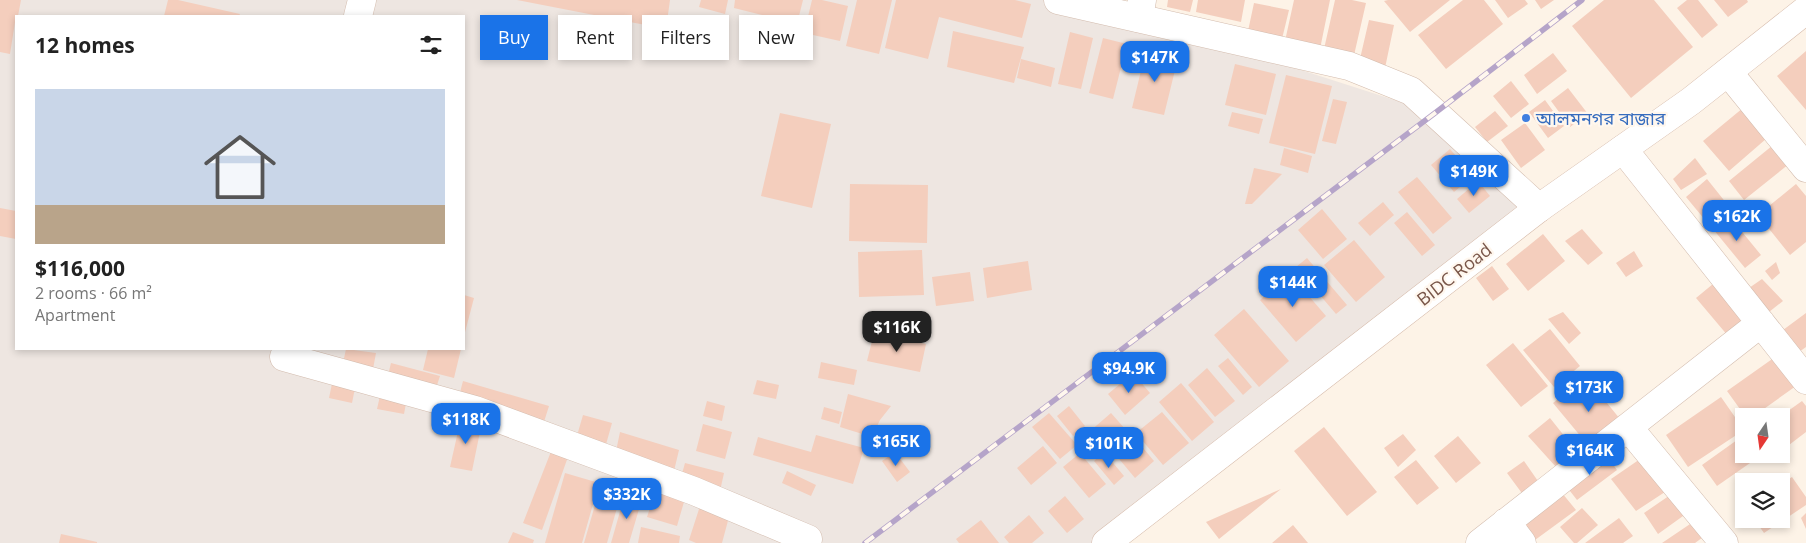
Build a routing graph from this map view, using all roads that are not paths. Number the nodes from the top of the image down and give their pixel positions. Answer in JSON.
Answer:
{"nodes":[{"id":1,"x":362,"y":0,"type":"edge"},
{"id":2,"x":1058,"y":0,"type":"edge"},
{"id":3,"x":1141,"y":9,"type":"edge"},
{"id":4,"x":1806,"y":10,"type":"edge"},
{"id":5,"x":358,"y":15,"type":"edge"},
{"id":6,"x":1728,"y":72,"type":"junction"},
{"id":7,"x":1623,"y":149,"type":"junction"},
{"id":8,"x":1806,"y":168,"type":"edge"},
{"id":9,"x":1539,"y":208,"type":"junction"},
{"id":10,"x":1761,"y":323,"type":"junction"},
{"id":11,"x":284,"y":357,"type":"dead end"},
{"id":12,"x":1806,"y":380,"type":"edge"},
{"id":13,"x":1628,"y":427,"type":"junction"},
{"id":14,"x":1514,"y":533,"type":"edge"},
{"id":15,"x":808,"y":539,"type":"dead end"},
{"id":16,"x":1106,"y":543,"type":"edge"},
{"id":17,"x":1480,"y":543,"type":"edge"},
{"id":18,"x":1724,"y":543,"type":"edge"}],
"edges":[{"from":1,"to":5,"type":"street"},
{"from":2,"to":3,"type":"street"},
{"from":3,"to":9,"type":"street"},
{"from":4,"to":6,"type":"street","name":"BIDC Road"},
{"from":6,"to":7,"type":"street","name":"BIDC Road"},
{"from":6,"to":8,"type":"street"},
{"from":7,"to":9,"type":"street","name":"BIDC Road"},
{"from":7,"to":10,"type":"street"},
{"from":9,"to":16,"type":"street","name":"BIDC Road"},
{"from":10,"to":12,"type":"street"},
{"from":10,"to":13,"type":"street"},
{"from":11,"to":15,"type":"street"},
{"from":13,"to":14,"type":"street"},
{"from":13,"to":18,"type":"street"},
{"from":14,"to":17,"type":"street"}]}
